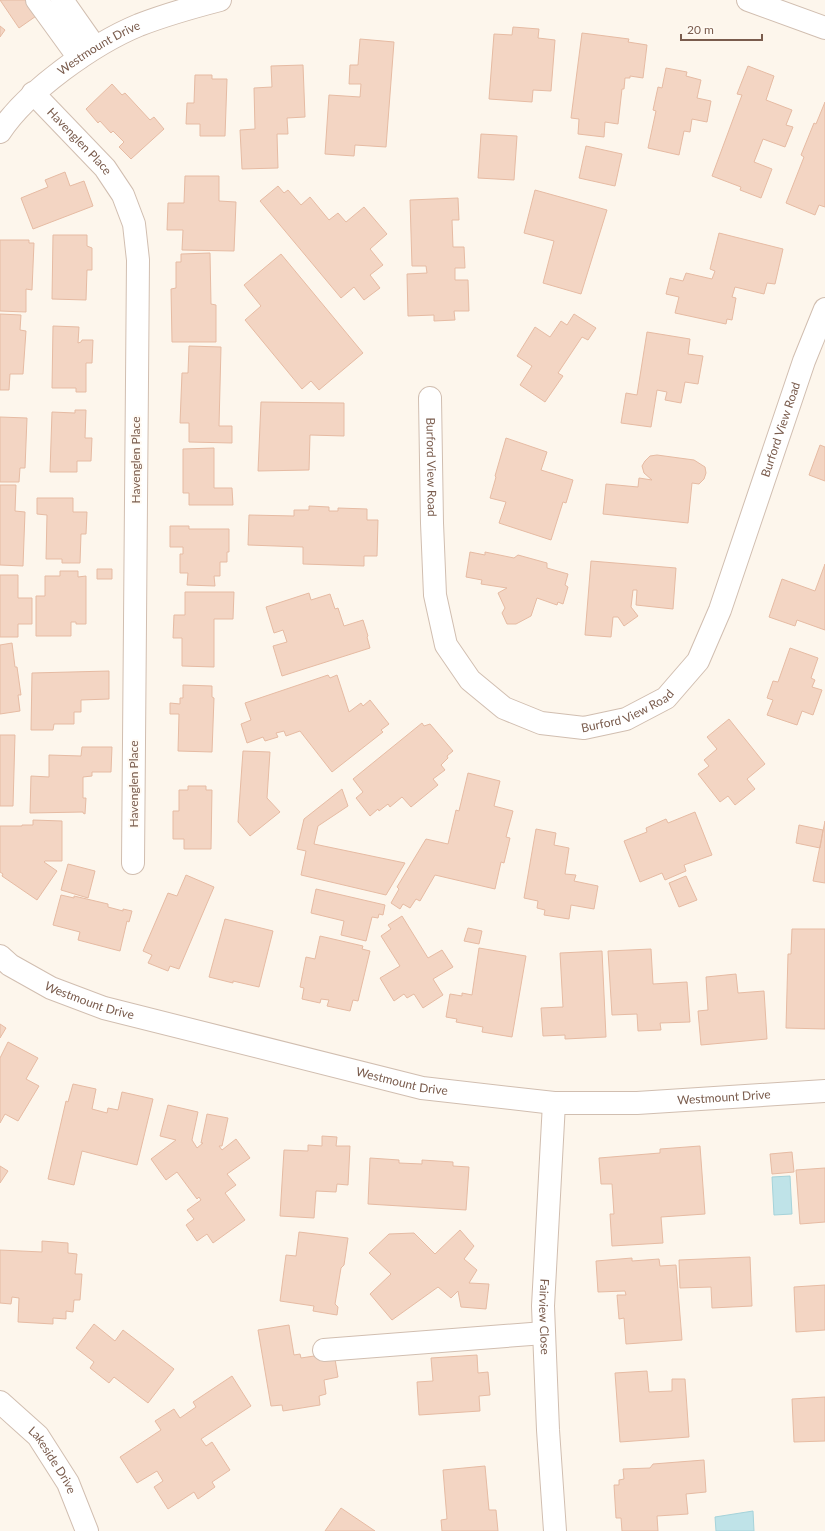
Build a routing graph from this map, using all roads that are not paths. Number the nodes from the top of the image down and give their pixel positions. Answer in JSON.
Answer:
{"nodes":[{"id":1,"x":37,"y":0,"type":"edge"},
{"id":2,"x":62,"y":0,"type":"edge"},
{"id":3,"x":220,"y":0,"type":"edge"},
{"id":4,"x":748,"y":0,"type":"edge"},
{"id":5,"x":825,"y":28,"type":"edge"},
{"id":6,"x":87,"y":53,"type":"junction"},
{"id":7,"x":34,"y":93,"type":"junction"},
{"id":8,"x":0,"y":132,"type":"edge"},
{"id":9,"x":825,"y":309,"type":"edge"},
{"id":10,"x":430,"y":398,"type":"dead end"},
{"id":11,"x":133,"y":863,"type":"dead end"},
{"id":12,"x":0,"y":956,"type":"edge"},
{"id":13,"x":825,"y":1091,"type":"edge"},
{"id":14,"x":554,"y":1103,"type":"junction"},
{"id":15,"x":544,"y":1333,"type":"junction"},
{"id":16,"x":324,"y":1350,"type":"dead end"},
{"id":17,"x":0,"y":1402,"type":"edge"},
{"id":18,"x":87,"y":1531,"type":"edge"},
{"id":19,"x":555,"y":1531,"type":"edge"}],
"edges":[{"from":1,"to":6,"type":"street"},
{"from":2,"to":6,"type":"street"},
{"from":3,"to":6,"type":"street","name":"Westmount Drive"},
{"from":4,"to":5,"type":"street"},
{"from":6,"to":7,"type":"street","name":"Westmount Drive"},
{"from":7,"to":8,"type":"street","name":"Westmount Drive"},
{"from":7,"to":11,"type":"street","name":"Havenglen Place"},
{"from":9,"to":10,"type":"street","name":"Burford View Road"},
{"from":12,"to":14,"type":"street","name":"Westmount Drive"},
{"from":13,"to":14,"type":"street","name":"Westmount Drive"},
{"from":14,"to":15,"type":"street","name":"Fairview Close"},
{"from":15,"to":16,"type":"street"},
{"from":15,"to":19,"type":"street","name":"Fairview Close"},
{"from":17,"to":18,"type":"street","name":"Lakeside Drive"}]}
